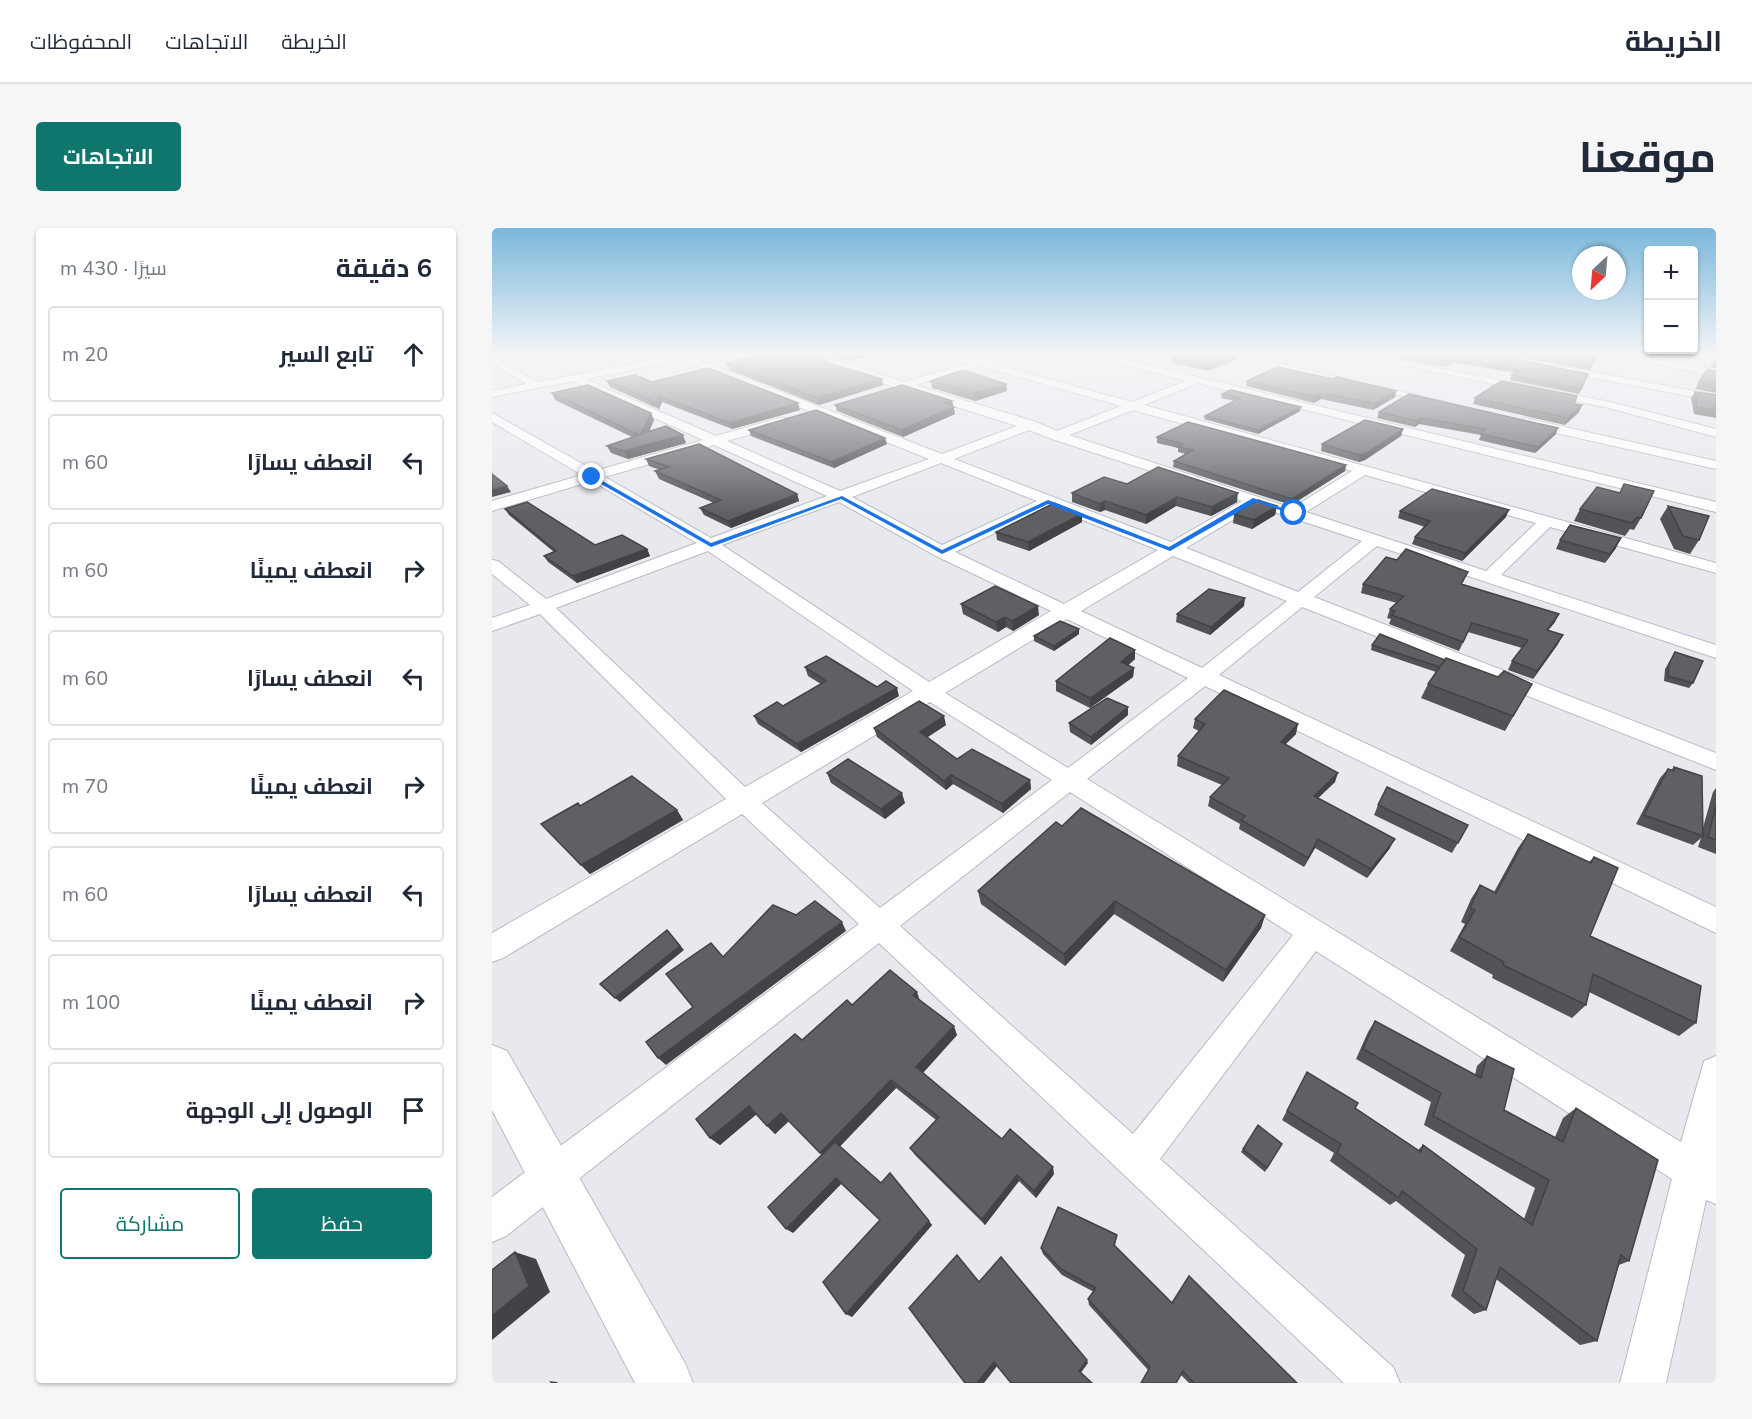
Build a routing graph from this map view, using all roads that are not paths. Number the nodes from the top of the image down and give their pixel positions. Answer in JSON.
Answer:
{"nodes":[{"id":1,"x":636,"y":407,"type":"edge"},
{"id":2,"x":815,"y":407,"type":"edge"},
{"id":3,"x":833,"y":407,"type":"edge"},
{"id":4,"x":972,"y":407,"type":"edge"},
{"id":5,"x":1131,"y":407,"type":"edge"},
{"id":6,"x":1136,"y":407,"type":"edge"},
{"id":7,"x":1306,"y":407,"type":"edge"},
{"id":8,"x":1614,"y":407,"type":"edge"},
{"id":9,"x":1639,"y":407,"type":"edge"},
{"id":10,"x":823,"y":410,"type":"junction"},
{"id":11,"x":1634,"y":411,"type":"junction"},
{"id":12,"x":492,"y":417,"type":"edge"},
{"id":13,"x":1508,"y":418,"type":"edge"},
{"id":14,"x":1434,"y":423,"type":"edge"},
{"id":15,"x":1032,"y":425,"type":"junction"},
{"id":16,"x":1716,"y":433,"type":"edge"},
{"id":17,"x":1415,"y":434,"type":"junction"},
{"id":18,"x":1056,"y":436,"type":"junction"},
{"id":19,"x":712,"y":442,"type":"junction"},
{"id":20,"x":943,"y":458,"type":"junction"},
{"id":21,"x":1716,"y":465,"type":"edge"},
{"id":22,"x":1363,"y":470,"type":"junction"},
{"id":23,"x":592,"y":477,"type":"junction"},
{"id":24,"x":842,"y":497,"type":"junction"},
{"id":25,"x":1255,"y":500,"type":"junction"},
{"id":26,"x":1048,"y":502,"type":"junction"},
{"id":27,"x":492,"y":506,"type":"edge"},
{"id":28,"x":1716,"y":507,"type":"edge"},
{"id":29,"x":1294,"y":513,"type":"junction"},
{"id":30,"x":1547,"y":521,"type":"junction"},
{"id":31,"x":1375,"y":539,"type":"junction"},
{"id":32,"x":711,"y":545,"type":"junction"},
{"id":33,"x":1170,"y":549,"type":"junction"},
{"id":34,"x":942,"y":552,"type":"junction"},
{"id":35,"x":492,"y":564,"type":"edge"},
{"id":36,"x":1716,"y":568,"type":"edge"},
{"id":37,"x":1489,"y":577,"type":"junction"},
{"id":38,"x":1299,"y":601,"type":"junction"},
{"id":39,"x":543,"y":606,"type":"junction"},
{"id":40,"x":1065,"y":611,"type":"junction"},
{"id":41,"x":492,"y":625,"type":"edge"},
{"id":42,"x":1716,"y":651,"type":"edge"},
{"id":43,"x":1205,"y":676,"type":"junction"},
{"id":44,"x":928,"y":692,"type":"junction"},
{"id":45,"x":1716,"y":762,"type":"edge"},
{"id":46,"x":1068,"y":778,"type":"junction"},
{"id":47,"x":742,"y":800,"type":"junction"},
{"id":48,"x":1716,"y":921,"type":"edge"},
{"id":49,"x":880,"y":923,"type":"junction"},
{"id":50,"x":1313,"y":932,"type":"junction"},
{"id":51,"x":492,"y":949,"type":"edge"},
{"id":52,"x":492,"y":1066,"type":"edge"},
{"id":53,"x":1716,"y":1073,"type":"edge"},
{"id":54,"x":1136,"y":1160,"type":"junction"},
{"id":55,"x":551,"y":1176,"type":"junction"},
{"id":56,"x":1704,"y":1177,"type":"edge"},
{"id":57,"x":492,"y":1222,"type":"edge"},
{"id":58,"x":664,"y":1383,"type":"edge"},
{"id":59,"x":1377,"y":1383,"type":"edge"},
{"id":60,"x":1643,"y":1383,"type":"edge"}],
"edges":[{"from":1,"to":19,"type":"street"},
{"from":2,"to":10,"type":"street"},
{"from":3,"to":10,"type":"street"},
{"from":4,"to":15,"type":"street"},
{"from":5,"to":18,"type":"street"},
{"from":6,"to":22,"type":"street"},
{"from":7,"to":17,"type":"street"},
{"from":8,"to":11,"type":"street"},
{"from":9,"to":11,"type":"street"},
{"from":10,"to":19,"type":"street"},
{"from":10,"to":20,"type":"street"},
{"from":11,"to":16,"type":"street"},
{"from":12,"to":23,"type":"street"},
{"from":13,"to":21,"type":"street"},
{"from":14,"to":17,"type":"street"},
{"from":15,"to":18,"type":"street"},
{"from":15,"to":20,"type":"street"},
{"from":17,"to":28,"type":"street"},
{"from":18,"to":25,"type":"street"},
{"from":19,"to":23,"type":"street"},
{"from":19,"to":24,"type":"street"},
{"from":20,"to":24,"type":"street"},
{"from":20,"to":26,"type":"street"},
{"from":22,"to":29,"type":"street"},
{"from":22,"to":30,"type":"street"},
{"from":23,"to":27,"type":"street"},
{"from":23,"to":32,"type":"street"},
{"from":24,"to":32,"type":"street"},
{"from":24,"to":34,"type":"street"},
{"from":25,"to":29,"type":"street"},
{"from":25,"to":33,"type":"street"},
{"from":26,"to":33,"type":"street"},
{"from":26,"to":34,"type":"street"},
{"from":29,"to":31,"type":"street"},
{"from":30,"to":36,"type":"street"},
{"from":30,"to":37,"type":"street"},
{"from":31,"to":37,"type":"street"},
{"from":31,"to":38,"type":"street"},
{"from":32,"to":39,"type":"street"},
{"from":32,"to":44,"type":"street"},
{"from":33,"to":38,"type":"street"},
{"from":33,"to":40,"type":"street"},
{"from":34,"to":40,"type":"street"},
{"from":35,"to":39,"type":"street"},
{"from":37,"to":42,"type":"street"},
{"from":38,"to":43,"type":"street"},
{"from":38,"to":45,"type":"street"},
{"from":39,"to":41,"type":"street"},
{"from":39,"to":47,"type":"street"},
{"from":40,"to":43,"type":"street"},
{"from":40,"to":44,"type":"street"},
{"from":43,"to":46,"type":"street"},
{"from":43,"to":48,"type":"street"},
{"from":44,"to":46,"type":"street"},
{"from":44,"to":47,"type":"street"},
{"from":46,"to":49,"type":"street"},
{"from":46,"to":50,"type":"street"},
{"from":47,"to":49,"type":"street"},
{"from":47,"to":51,"type":"street"},
{"from":49,"to":54,"type":"street"},
{"from":49,"to":55,"type":"street"},
{"from":50,"to":54,"type":"street"},
{"from":50,"to":56,"type":"street"},
{"from":52,"to":55,"type":"street"},
{"from":53,"to":56,"type":"street"},
{"from":54,"to":59,"type":"street"},
{"from":55,"to":57,"type":"street"},
{"from":55,"to":58,"type":"street"},
{"from":56,"to":60,"type":"street"}]}
